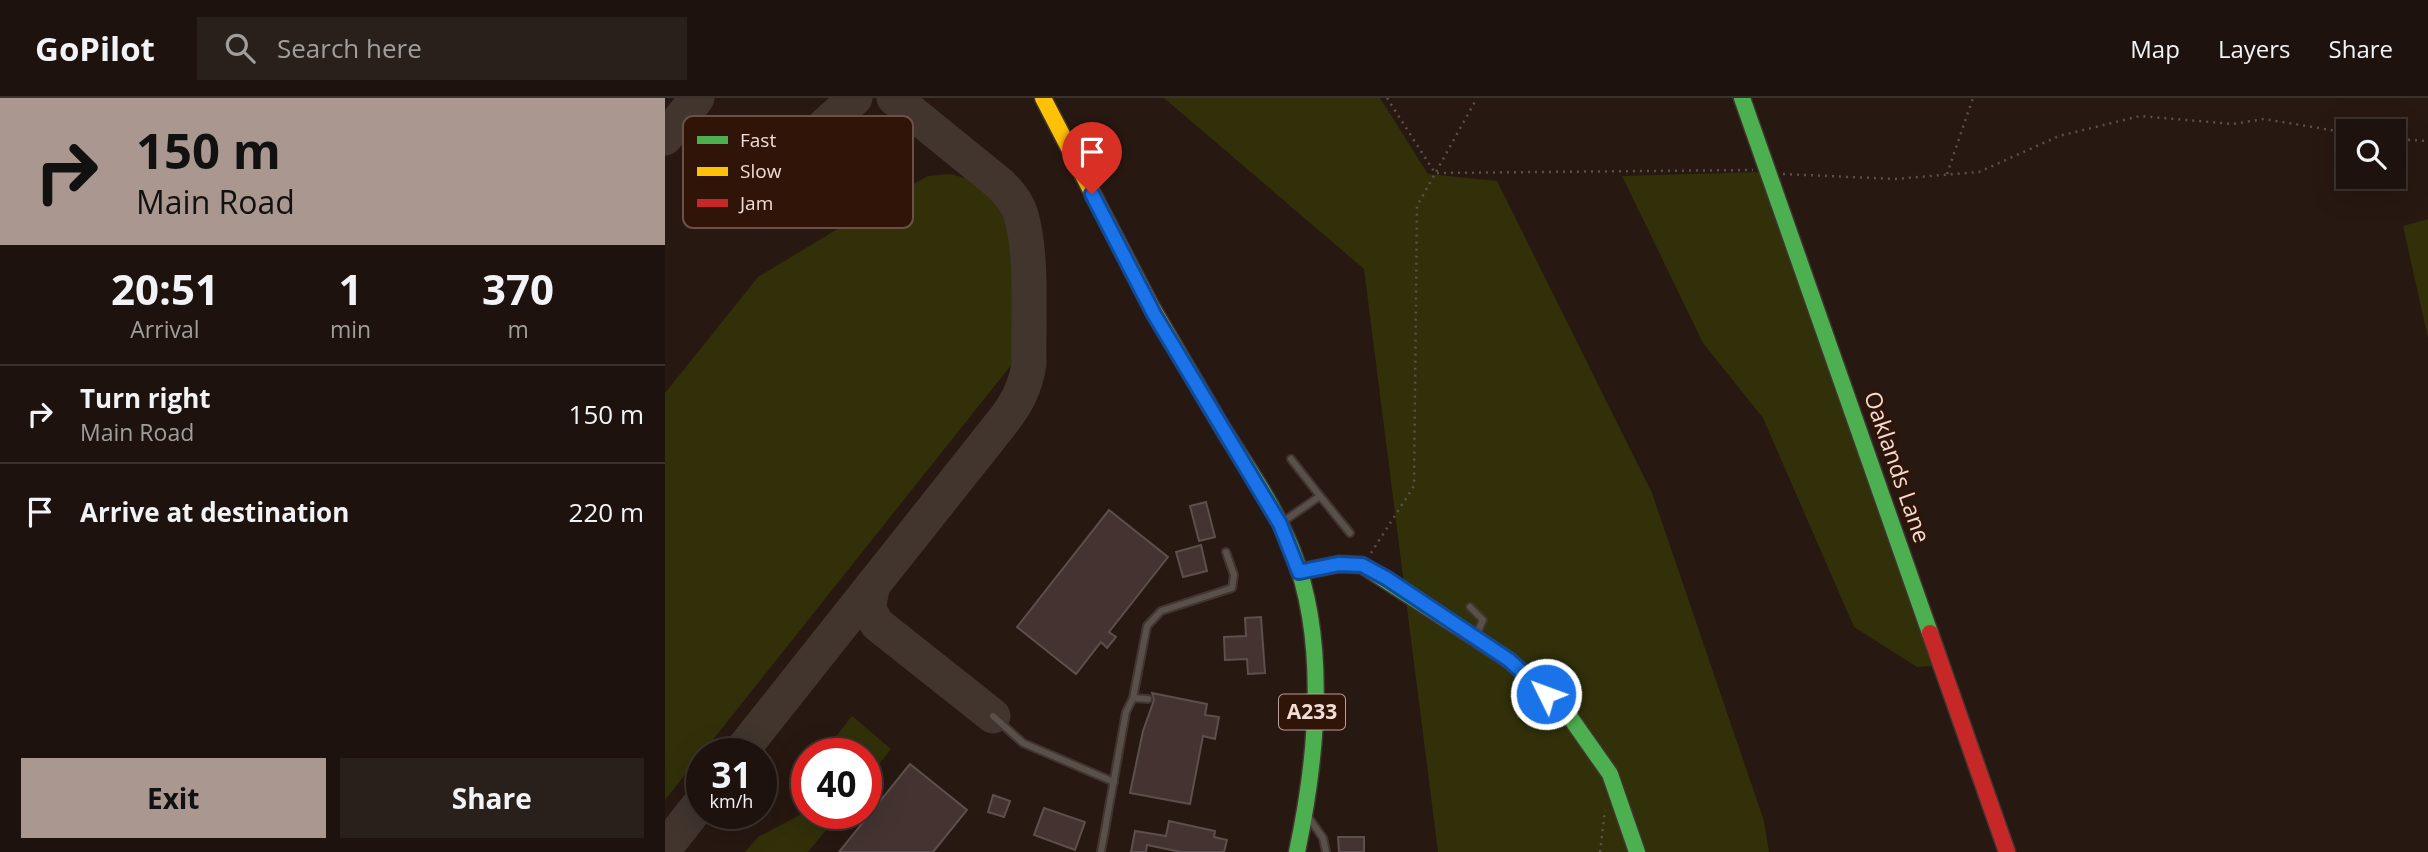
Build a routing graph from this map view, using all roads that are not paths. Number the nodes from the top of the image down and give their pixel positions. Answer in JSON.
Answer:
{"nodes":[{"id":1,"x":1042,"y":98,"type":"edge"},
{"id":2,"x":1742,"y":98,"type":"edge"},
{"id":3,"x":1291,"y":459,"type":"dead end"},
{"id":4,"x":1320,"y":496,"type":"junction"},
{"id":5,"x":1280,"y":524,"type":"junction"},
{"id":6,"x":1350,"y":533,"type":"dead end"},
{"id":7,"x":1226,"y":552,"type":"dead end"},
{"id":8,"x":1299,"y":572,"type":"junction"},
{"id":9,"x":1470,"y":607,"type":"dead end"},
{"id":10,"x":1475,"y":637,"type":"junction"},
{"id":11,"x":1133,"y":698,"type":"junction"},
{"id":12,"x":1148,"y":699,"type":"dead end"},
{"id":13,"x":993,"y":716,"type":"dead end"},
{"id":14,"x":1114,"y":782,"type":"junction"},
{"id":15,"x":1306,"y":814,"type":"junction"},
{"id":16,"x":1101,"y":852,"type":"edge"},
{"id":17,"x":1297,"y":852,"type":"edge"},
{"id":18,"x":1326,"y":852,"type":"edge"},
{"id":19,"x":1637,"y":852,"type":"edge"},
{"id":20,"x":2007,"y":852,"type":"edge"}],
"edges":[{"from":1,"to":5,"type":"street","number":"A233"},
{"from":2,"to":20,"type":"street","name":"Oaklands Lane"},
{"from":3,"to":4,"type":"lane"},
{"from":4,"to":5,"type":"lane"},
{"from":4,"to":6,"type":"lane"},
{"from":5,"to":8,"type":"street","number":"A233"},
{"from":7,"to":11,"type":"lane"},
{"from":8,"to":10,"type":"street"},
{"from":8,"to":15,"type":"street","number":"A233"},
{"from":9,"to":10,"type":"lane"},
{"from":10,"to":19,"type":"street"},
{"from":11,"to":12,"type":"lane"},
{"from":11,"to":14,"type":"lane"},
{"from":13,"to":14,"type":"lane"},
{"from":14,"to":16,"type":"lane"},
{"from":15,"to":17,"type":"street","number":"A233"},
{"from":15,"to":18,"type":"lane"}]}
